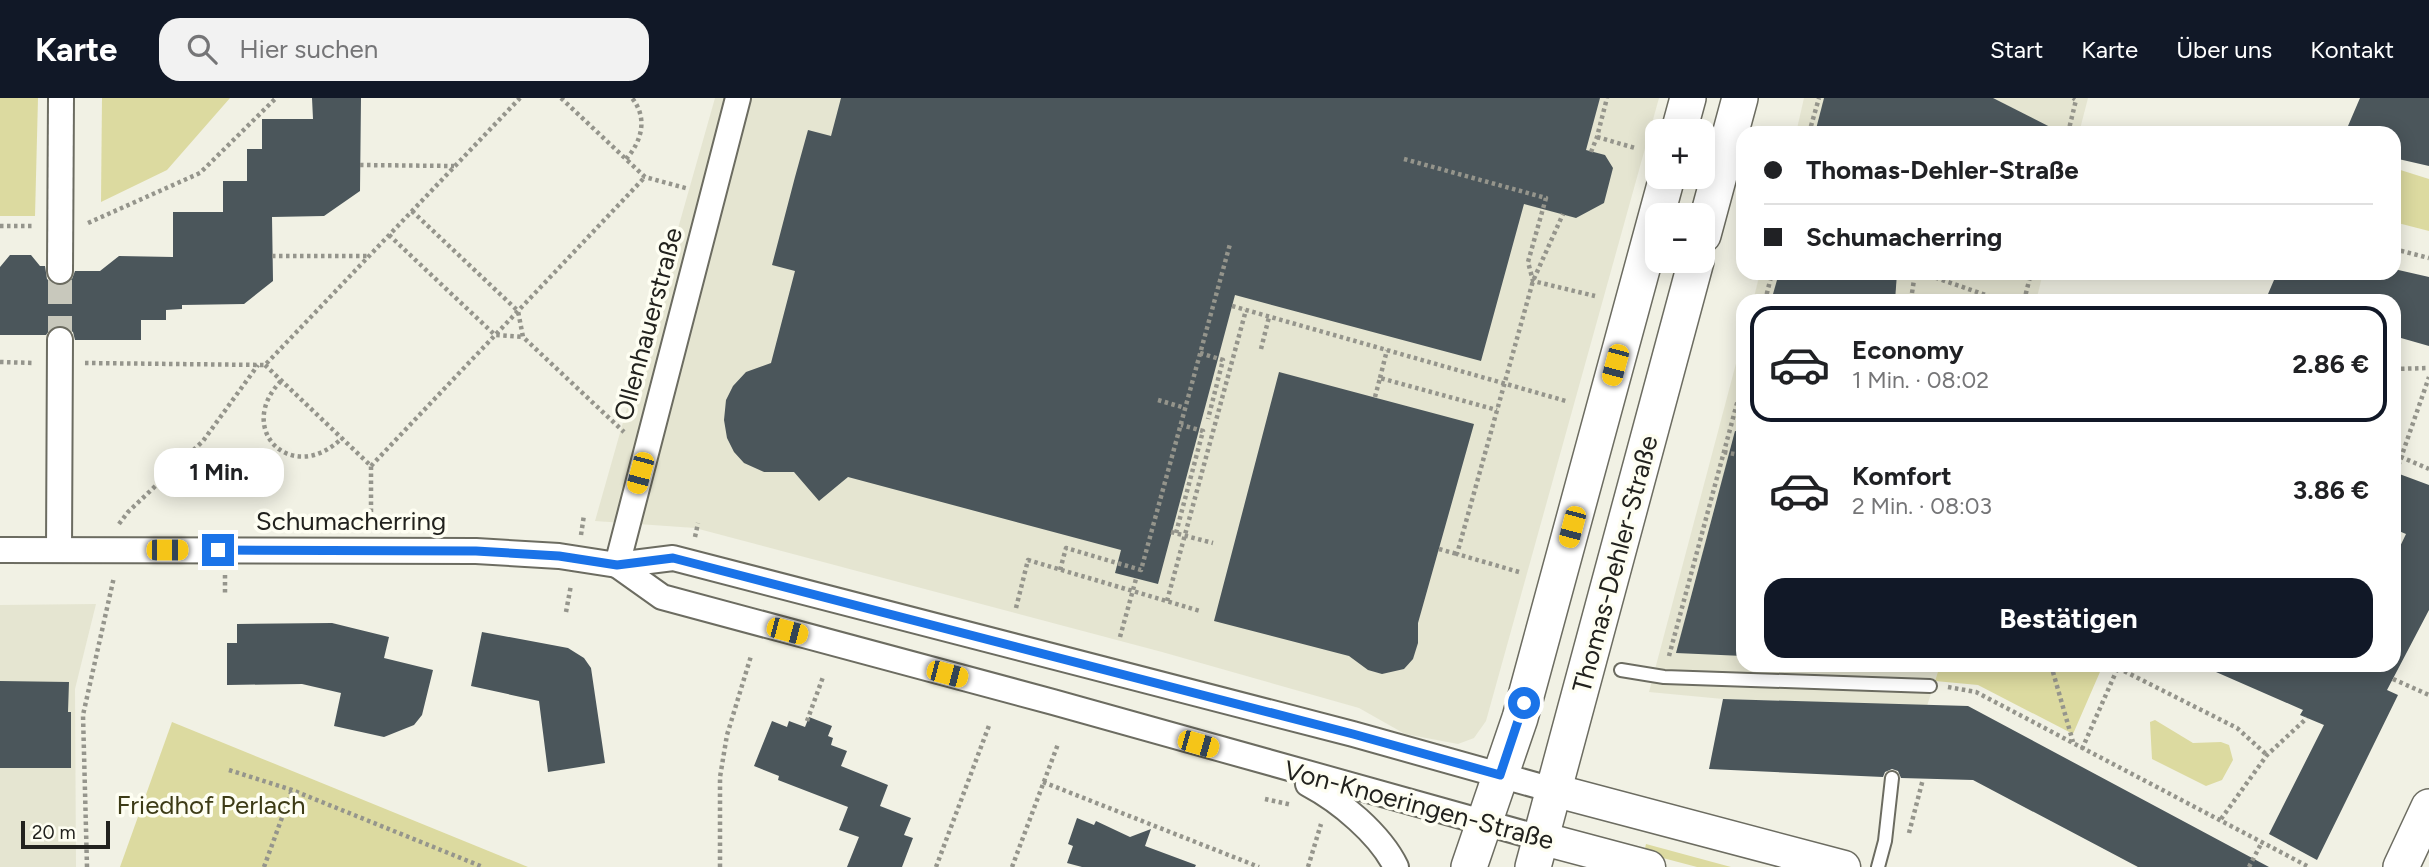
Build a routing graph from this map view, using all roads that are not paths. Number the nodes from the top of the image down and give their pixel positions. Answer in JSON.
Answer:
{"nodes":[{"id":1,"x":61,"y":98,"type":"edge"},
{"id":2,"x":738,"y":98,"type":"edge"},
{"id":3,"x":1688,"y":98,"type":"edge"},
{"id":4,"x":1740,"y":98,"type":"edge"},
{"id":5,"x":1682,"y":119,"type":"edge"},
{"id":6,"x":1664,"y":189,"type":"edge"},
{"id":7,"x":1712,"y":203,"type":"edge"},
{"id":8,"x":60,"y":271,"type":"tunnel mouth"},
{"id":9,"x":1693,"y":273,"type":"edge"},
{"id":10,"x":54,"y":355,"type":"tunnel mouth"},
{"id":11,"x":0,"y":550,"type":"edge"},
{"id":12,"x":59,"y":550,"type":"junction"},
{"id":13,"x":617,"y":565,"type":"junction"},
{"id":14,"x":1621,"y":670,"type":"dead end"},
{"id":15,"x":1930,"y":686,"type":"road end"},
{"id":16,"x":1270,"y":764,"type":"junction"},
{"id":17,"x":1500,"y":775,"type":"junction"},
{"id":18,"x":1892,"y":778,"type":"dead end"},
{"id":19,"x":1553,"y":790,"type":"junction"},
{"id":20,"x":2429,"y":807,"type":"edge"},
{"id":21,"x":1483,"y":823,"type":"junction"},
{"id":22,"x":1537,"y":853,"type":"edge"},
{"id":23,"x":1396,"y":867,"type":"edge"},
{"id":24,"x":1469,"y":867,"type":"edge"},
{"id":25,"x":1649,"y":867,"type":"edge"},
{"id":26,"x":1844,"y":867,"type":"edge"},
{"id":27,"x":1878,"y":867,"type":"edge"},
{"id":28,"x":2401,"y":867,"type":"edge"}],
"edges":[{"from":1,"to":8,"type":"street"},
{"from":2,"to":13,"type":"street","name":"Ollenhauerstraße"},
{"from":3,"to":5,"type":"main road"},
{"from":4,"to":7,"type":"main road"},
{"from":6,"to":17,"type":"main road","name":"Thomas-Dehler-Straße"},
{"from":9,"to":19,"type":"main road","name":"Thomas-Dehler-Straße"},
{"from":10,"to":12,"type":"street"},
{"from":11,"to":12,"type":"street","name":"Schumacherring"},
{"from":12,"to":13,"type":"street","name":"Schumacherring"},
{"from":13,"to":16,"type":"street","name":"Von-Knoeringen-Straße"},
{"from":13,"to":17,"type":"street","name":"Von-Knoeringen-Straße"},
{"from":14,"to":15,"type":"lane"},
{"from":16,"to":21,"type":"street","name":"Von-Knoeringen-Straße"},
{"from":16,"to":23,"type":"street","name":"Von-Knoeringen-Straße"},
{"from":17,"to":19,"type":"street"},
{"from":17,"to":21,"type":"main road","name":"Thomas-Dehler-Straße"},
{"from":18,"to":27,"type":"lane"},
{"from":19,"to":22,"type":"main road","name":"Thomas-Dehler-Straße"},
{"from":19,"to":26,"type":"street","name":"Von-Knoeringen-Straße"},
{"from":20,"to":28,"type":"main road"},
{"from":21,"to":22,"type":"street","name":"Von-Knoeringen-Straße"},
{"from":21,"to":24,"type":"main road","name":"Thomas-Dehler-Straße"},
{"from":22,"to":25,"type":"street","name":"Von-Knoeringen-Straße"}]}
